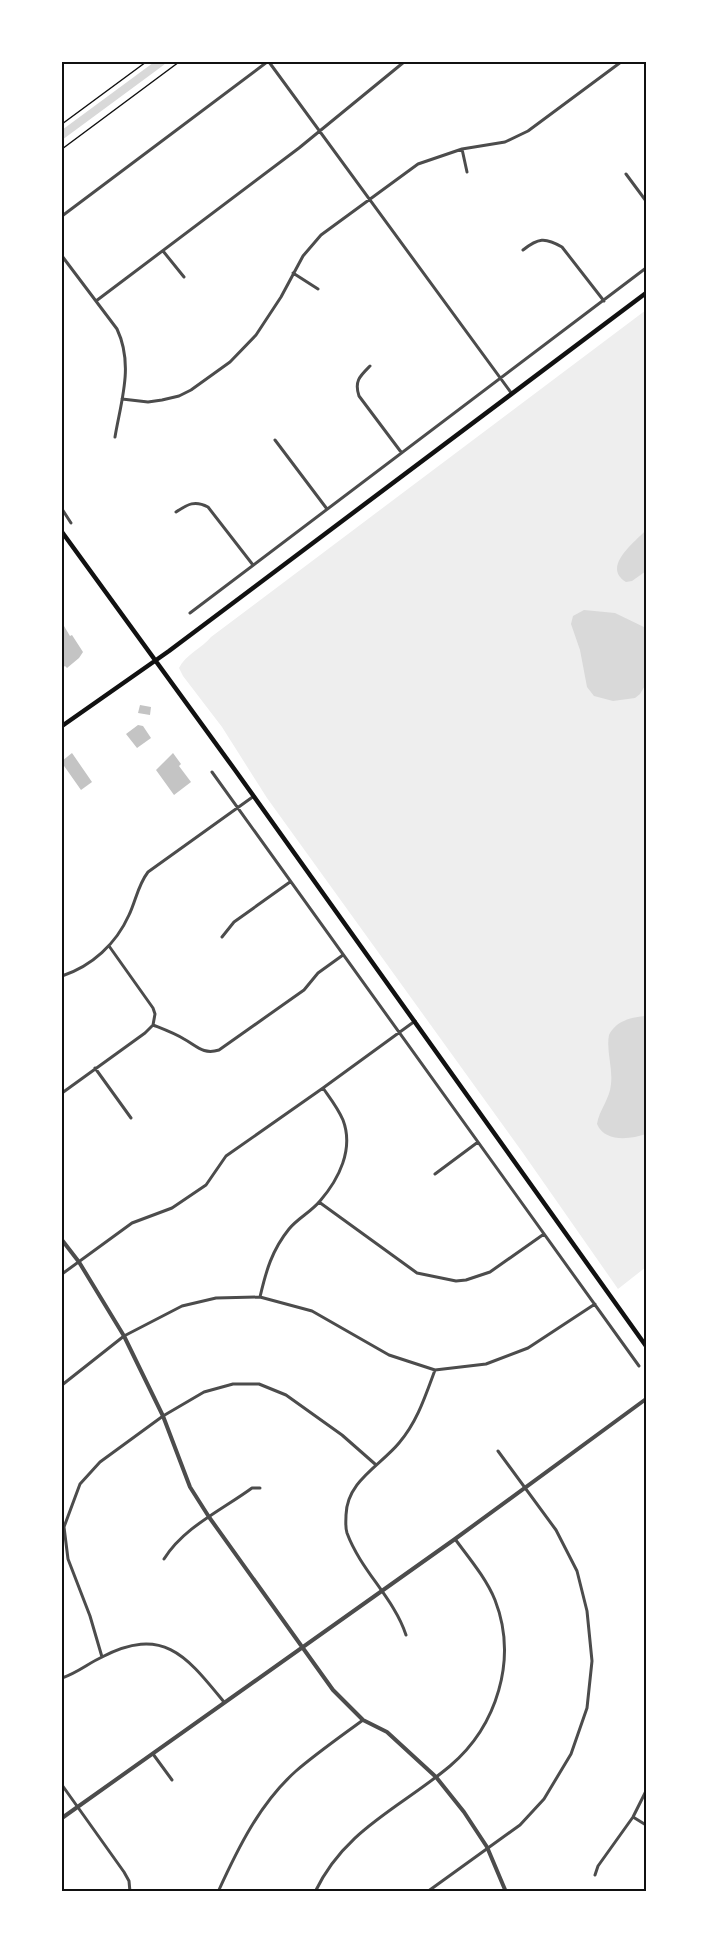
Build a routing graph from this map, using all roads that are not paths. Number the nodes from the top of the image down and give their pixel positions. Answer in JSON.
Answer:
{"nodes":[{"id":1,"x":268,"y":62,"type":"edge"},
{"id":2,"x":404,"y":62,"type":"edge"},
{"id":3,"x":621,"y":62,"type":"edge"},
{"id":4,"x":320,"y":131,"type":"junction"},
{"id":5,"x":462,"y":149,"type":"junction"},
{"id":6,"x":467,"y":172,"type":"dead end"},
{"id":7,"x":626,"y":174,"type":"dead end"},
{"id":8,"x":370,"y":198,"type":"junction"},
{"id":9,"x":646,"y":201,"type":"edge"},
{"id":10,"x":62,"y":216,"type":"edge"},
{"id":11,"x":523,"y":250,"type":"dead end"},
{"id":12,"x":163,"y":251,"type":"junction"},
{"id":13,"x":62,"y":256,"type":"edge"},
{"id":14,"x":646,"y":268,"type":"edge"},
{"id":15,"x":293,"y":273,"type":"junction"},
{"id":16,"x":184,"y":277,"type":"dead end"},
{"id":17,"x":318,"y":289,"type":"dead end"},
{"id":18,"x":646,"y":293,"type":"edge"},
{"id":19,"x":96,"y":301,"type":"junction"},
{"id":20,"x":604,"y":301,"type":"junction"},
{"id":21,"x":370,"y":366,"type":"dead end"},
{"id":22,"x":501,"y":378,"type":"junction"},
{"id":23,"x":512,"y":394,"type":"junction"},
{"id":24,"x":122,"y":399,"type":"junction"},
{"id":25,"x":115,"y":437,"type":"dead end"},
{"id":26,"x":275,"y":440,"type":"dead end"},
{"id":27,"x":402,"y":453,"type":"junction"},
{"id":28,"x":62,"y":509,"type":"edge"},
{"id":29,"x":327,"y":509,"type":"junction"},
{"id":30,"x":176,"y":512,"type":"dead end"},
{"id":31,"x":71,"y":523,"type":"dead end"},
{"id":32,"x":62,"y":532,"type":"edge"},
{"id":33,"x":253,"y":566,"type":"junction"},
{"id":34,"x":190,"y":613,"type":"dead end"},
{"id":35,"x":156,"y":661,"type":"junction"},
{"id":36,"x":62,"y":726,"type":"edge"},
{"id":37,"x":212,"y":772,"type":"dead end"},
{"id":38,"x":254,"y":796,"type":"junction"},
{"id":39,"x":238,"y":808,"type":"junction"},
{"id":40,"x":291,"y":882,"type":"junction"},
{"id":41,"x":222,"y":937,"type":"dead end"},
{"id":42,"x":109,"y":946,"type":"junction"},
{"id":43,"x":343,"y":955,"type":"junction"},
{"id":44,"x":62,"y":976,"type":"edge"},
{"id":45,"x":415,"y":1021,"type":"junction"},
{"id":46,"x":153,"y":1024,"type":"junction"},
{"id":47,"x":399,"y":1032,"type":"junction"},
{"id":48,"x":95,"y":1068,"type":"junction"},
{"id":49,"x":323,"y":1088,"type":"junction"},
{"id":50,"x":62,"y":1093,"type":"edge"},
{"id":51,"x":131,"y":1118,"type":"dead end"},
{"id":52,"x":478,"y":1142,"type":"junction"},
{"id":53,"x":435,"y":1174,"type":"dead end"},
{"id":54,"x":319,"y":1203,"type":"junction"},
{"id":55,"x":544,"y":1234,"type":"junction"},
{"id":56,"x":62,"y":1240,"type":"edge"},
{"id":57,"x":79,"y":1262,"type":"junction"},
{"id":58,"x":62,"y":1274,"type":"edge"},
{"id":59,"x":260,"y":1297,"type":"junction"},
{"id":60,"x":595,"y":1304,"type":"junction"},
{"id":61,"x":124,"y":1336,"type":"junction"},
{"id":62,"x":646,"y":1346,"type":"edge"},
{"id":63,"x":639,"y":1366,"type":"dead end"},
{"id":64,"x":435,"y":1370,"type":"junction"},
{"id":65,"x":62,"y":1385,"type":"edge"},
{"id":66,"x":646,"y":1400,"type":"edge"},
{"id":67,"x":163,"y":1416,"type":"junction"},
{"id":68,"x":498,"y":1451,"type":"dead end"},
{"id":69,"x":375,"y":1464,"type":"junction"},
{"id":70,"x":525,"y":1487,"type":"junction"},
{"id":71,"x":260,"y":1488,"type":"dead end"},
{"id":72,"x":209,"y":1517,"type":"junction"},
{"id":73,"x":455,"y":1539,"type":"junction"},
{"id":74,"x":164,"y":1559,"type":"dead end"},
{"id":75,"x":380,"y":1591,"type":"junction"},
{"id":76,"x":406,"y":1635,"type":"dead end"},
{"id":77,"x":301,"y":1647,"type":"junction"},
{"id":78,"x":102,"y":1657,"type":"junction"},
{"id":79,"x":62,"y":1678,"type":"edge"},
{"id":80,"x":224,"y":1702,"type":"junction"},
{"id":81,"x":363,"y":1719,"type":"junction"},
{"id":82,"x":153,"y":1754,"type":"junction"},
{"id":83,"x":436,"y":1777,"type":"junction"},
{"id":84,"x":172,"y":1780,"type":"dead end"},
{"id":85,"x":62,"y":1785,"type":"edge"},
{"id":86,"x":646,"y":1791,"type":"edge"},
{"id":87,"x":78,"y":1806,"type":"junction"},
{"id":88,"x":633,"y":1817,"type":"junction"},
{"id":89,"x":62,"y":1818,"type":"edge"},
{"id":90,"x":646,"y":1825,"type":"edge"},
{"id":91,"x":487,"y":1847,"type":"junction"},
{"id":92,"x":594,"y":1875,"type":"dead end"},
{"id":93,"x":130,"y":1892,"type":"edge"},
{"id":94,"x":218,"y":1892,"type":"edge"},
{"id":95,"x":315,"y":1892,"type":"edge"},
{"id":96,"x":427,"y":1892,"type":"edge"},
{"id":97,"x":506,"y":1892,"type":"edge"}],
"edges":[{"from":1,"to":4,"type":"street"},
{"from":1,"to":10,"type":"street"},
{"from":2,"to":4,"type":"street"},
{"from":3,"to":5,"type":"street"},
{"from":4,"to":8,"type":"street"},
{"from":4,"to":12,"type":"street"},
{"from":5,"to":6,"type":"street"},
{"from":5,"to":8,"type":"street"},
{"from":7,"to":9,"type":"street"},
{"from":8,"to":15,"type":"street"},
{"from":8,"to":22,"type":"street"},
{"from":11,"to":20,"type":"street"},
{"from":12,"to":16,"type":"street"},
{"from":12,"to":19,"type":"street"},
{"from":13,"to":19,"type":"street"},
{"from":14,"to":20,"type":"street"},
{"from":15,"to":17,"type":"street"},
{"from":15,"to":24,"type":"street"},
{"from":18,"to":23,"type":"main road"},
{"from":19,"to":24,"type":"street"},
{"from":20,"to":22,"type":"street"},
{"from":21,"to":27,"type":"street"},
{"from":22,"to":23,"type":"street"},
{"from":22,"to":27,"type":"street"},
{"from":23,"to":35,"type":"main road"},
{"from":24,"to":25,"type":"street"},
{"from":26,"to":29,"type":"street"},
{"from":27,"to":29,"type":"street"},
{"from":28,"to":31,"type":"street"},
{"from":29,"to":33,"type":"street"},
{"from":30,"to":33,"type":"street"},
{"from":32,"to":35,"type":"main road"},
{"from":33,"to":34,"type":"street"},
{"from":35,"to":36,"type":"main road"},
{"from":35,"to":38,"type":"main road"},
{"from":37,"to":39,"type":"street"},
{"from":38,"to":39,"type":"street"},
{"from":38,"to":45,"type":"main road"},
{"from":39,"to":40,"type":"street"},
{"from":39,"to":42,"type":"street"},
{"from":40,"to":41,"type":"street"},
{"from":40,"to":43,"type":"street"},
{"from":42,"to":44,"type":"street"},
{"from":42,"to":46,"type":"street"},
{"from":43,"to":46,"type":"street"},
{"from":43,"to":47,"type":"street"},
{"from":45,"to":47,"type":"street"},
{"from":45,"to":62,"type":"main road"},
{"from":46,"to":48,"type":"street"},
{"from":47,"to":49,"type":"street"},
{"from":47,"to":52,"type":"street"},
{"from":48,"to":50,"type":"street"},
{"from":48,"to":51,"type":"street"},
{"from":49,"to":54,"type":"street"},
{"from":49,"to":57,"type":"street"},
{"from":52,"to":53,"type":"street"},
{"from":52,"to":55,"type":"street"},
{"from":54,"to":55,"type":"street"},
{"from":54,"to":59,"type":"street"},
{"from":55,"to":60,"type":"street"},
{"from":56,"to":57,"type":"street"},
{"from":57,"to":58,"type":"street"},
{"from":57,"to":61,"type":"street"},
{"from":59,"to":61,"type":"street"},
{"from":59,"to":64,"type":"street"},
{"from":60,"to":63,"type":"street"},
{"from":60,"to":64,"type":"street"},
{"from":61,"to":65,"type":"street"},
{"from":61,"to":67,"type":"street"},
{"from":64,"to":69,"type":"street"},
{"from":66,"to":70,"type":"street"},
{"from":67,"to":69,"type":"street"},
{"from":67,"to":72,"type":"street"},
{"from":67,"to":78,"type":"street"},
{"from":68,"to":70,"type":"street"},
{"from":69,"to":75,"type":"street"},
{"from":70,"to":73,"type":"street"},
{"from":70,"to":91,"type":"street"},
{"from":71,"to":72,"type":"street"},
{"from":72,"to":74,"type":"street"},
{"from":72,"to":77,"type":"street"},
{"from":73,"to":75,"type":"street"},
{"from":73,"to":83,"type":"street"},
{"from":75,"to":76,"type":"street"},
{"from":75,"to":77,"type":"street"},
{"from":77,"to":80,"type":"street"},
{"from":77,"to":81,"type":"street"},
{"from":78,"to":79,"type":"street"},
{"from":78,"to":80,"type":"street"},
{"from":80,"to":82,"type":"street"},
{"from":81,"to":83,"type":"street"},
{"from":81,"to":94,"type":"street"},
{"from":82,"to":84,"type":"street"},
{"from":82,"to":87,"type":"street"},
{"from":83,"to":91,"type":"street"},
{"from":83,"to":95,"type":"street"},
{"from":85,"to":87,"type":"street"},
{"from":86,"to":88,"type":"street"},
{"from":87,"to":89,"type":"street"},
{"from":87,"to":93,"type":"street"},
{"from":88,"to":90,"type":"street"},
{"from":88,"to":92,"type":"street"},
{"from":91,"to":96,"type":"street"},
{"from":91,"to":97,"type":"street"}]}
